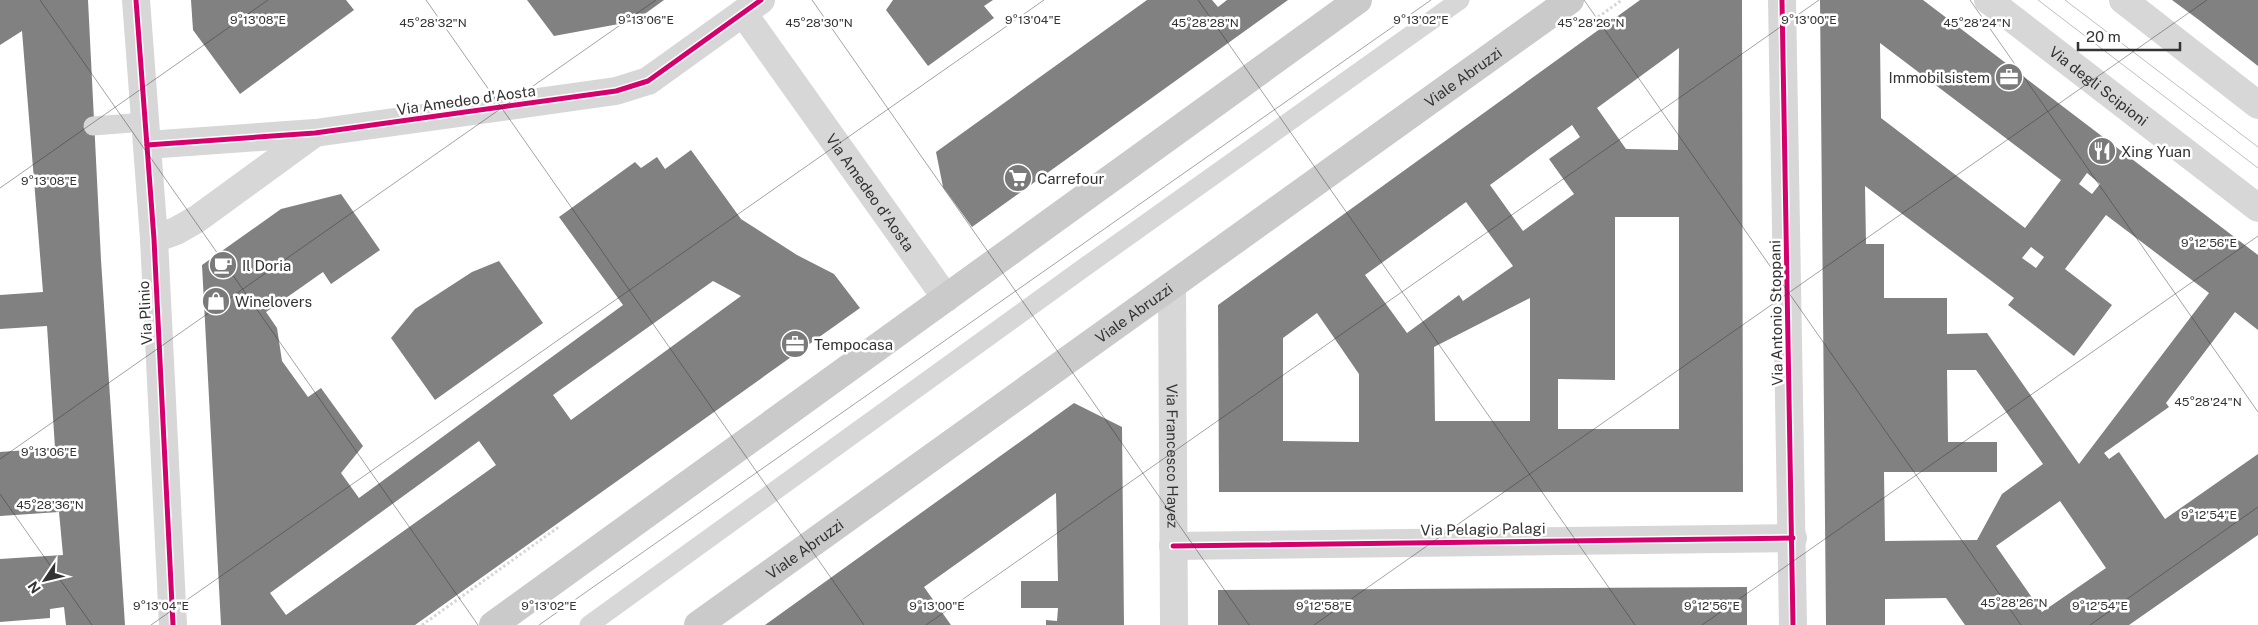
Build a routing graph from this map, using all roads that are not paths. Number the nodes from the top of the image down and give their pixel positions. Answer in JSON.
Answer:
{"nodes":[{"id":1,"x":136,"y":0,"type":"edge"},
{"id":2,"x":1358,"y":0,"type":"edge"},
{"id":3,"x":1460,"y":0,"type":"edge"},
{"id":4,"x":1570,"y":0,"type":"edge"},
{"id":5,"x":1782,"y":0,"type":"edge"},
{"id":6,"x":1988,"y":0,"type":"edge"},
{"id":7,"x":2123,"y":0,"type":"edge"},
{"id":8,"x":752,"y":7,"type":"edge"},
{"id":9,"x":2258,"y":105,"type":"edge"},
{"id":10,"x":93,"y":126,"type":"dead end"},
{"id":11,"x":316,"y":133,"type":"junction"},
{"id":12,"x":146,"y":134,"type":"junction"},
{"id":13,"x":2258,"y":208,"type":"edge"},
{"id":14,"x":154,"y":239,"type":"junction"},
{"id":15,"x":1172,"y":286,"type":"junction"},
{"id":16,"x":946,"y":298,"type":"junction"},
{"id":17,"x":1792,"y":538,"type":"junction"},
{"id":18,"x":1173,"y":546,"type":"junction"},
{"id":19,"x":173,"y":625,"type":"edge"},
{"id":20,"x":493,"y":625,"type":"edge"},
{"id":21,"x":589,"y":625,"type":"edge"},
{"id":22,"x":698,"y":625,"type":"edge"},
{"id":23,"x":1174,"y":625,"type":"edge"},
{"id":24,"x":1794,"y":625,"type":"edge"}],
"edges":[{"from":1,"to":12,"type":"street","name":"Via Plinio"},
{"from":2,"to":16,"type":"main road"},
{"from":3,"to":21,"type":"lane"},
{"from":4,"to":15,"type":"main road","name":"Viale Abruzzi"},
{"from":5,"to":17,"type":"street","name":"Via Antonio Stoppani"},
{"from":6,"to":13,"type":"street","name":"Via degli Scipioni"},
{"from":7,"to":9,"type":"street"},
{"from":8,"to":11,"type":"street","name":"Via Amedeo d'Aosta"},
{"from":8,"to":16,"type":"street","name":"Via Amedeo d'Aosta"},
{"from":10,"to":12,"type":"lane"},
{"from":11,"to":12,"type":"street","name":"Via Amedeo d'Aosta"},
{"from":11,"to":14,"type":"street","name":"Via Amedeo d'Aosta"},
{"from":12,"to":14,"type":"street","name":"Via Plinio"},
{"from":14,"to":19,"type":"street","name":"Via Plinio"},
{"from":15,"to":18,"type":"street","name":"Via Francesco Hayez"},
{"from":15,"to":22,"type":"main road","name":"Viale Abruzzi"},
{"from":16,"to":20,"type":"main road"},
{"from":17,"to":18,"type":"street","name":"Via Pelagio Palagi"},
{"from":17,"to":24,"type":"street","name":"Via Antonio Stoppani"},
{"from":18,"to":23,"type":"street","name":"Via Francesco Hayez"}]}
